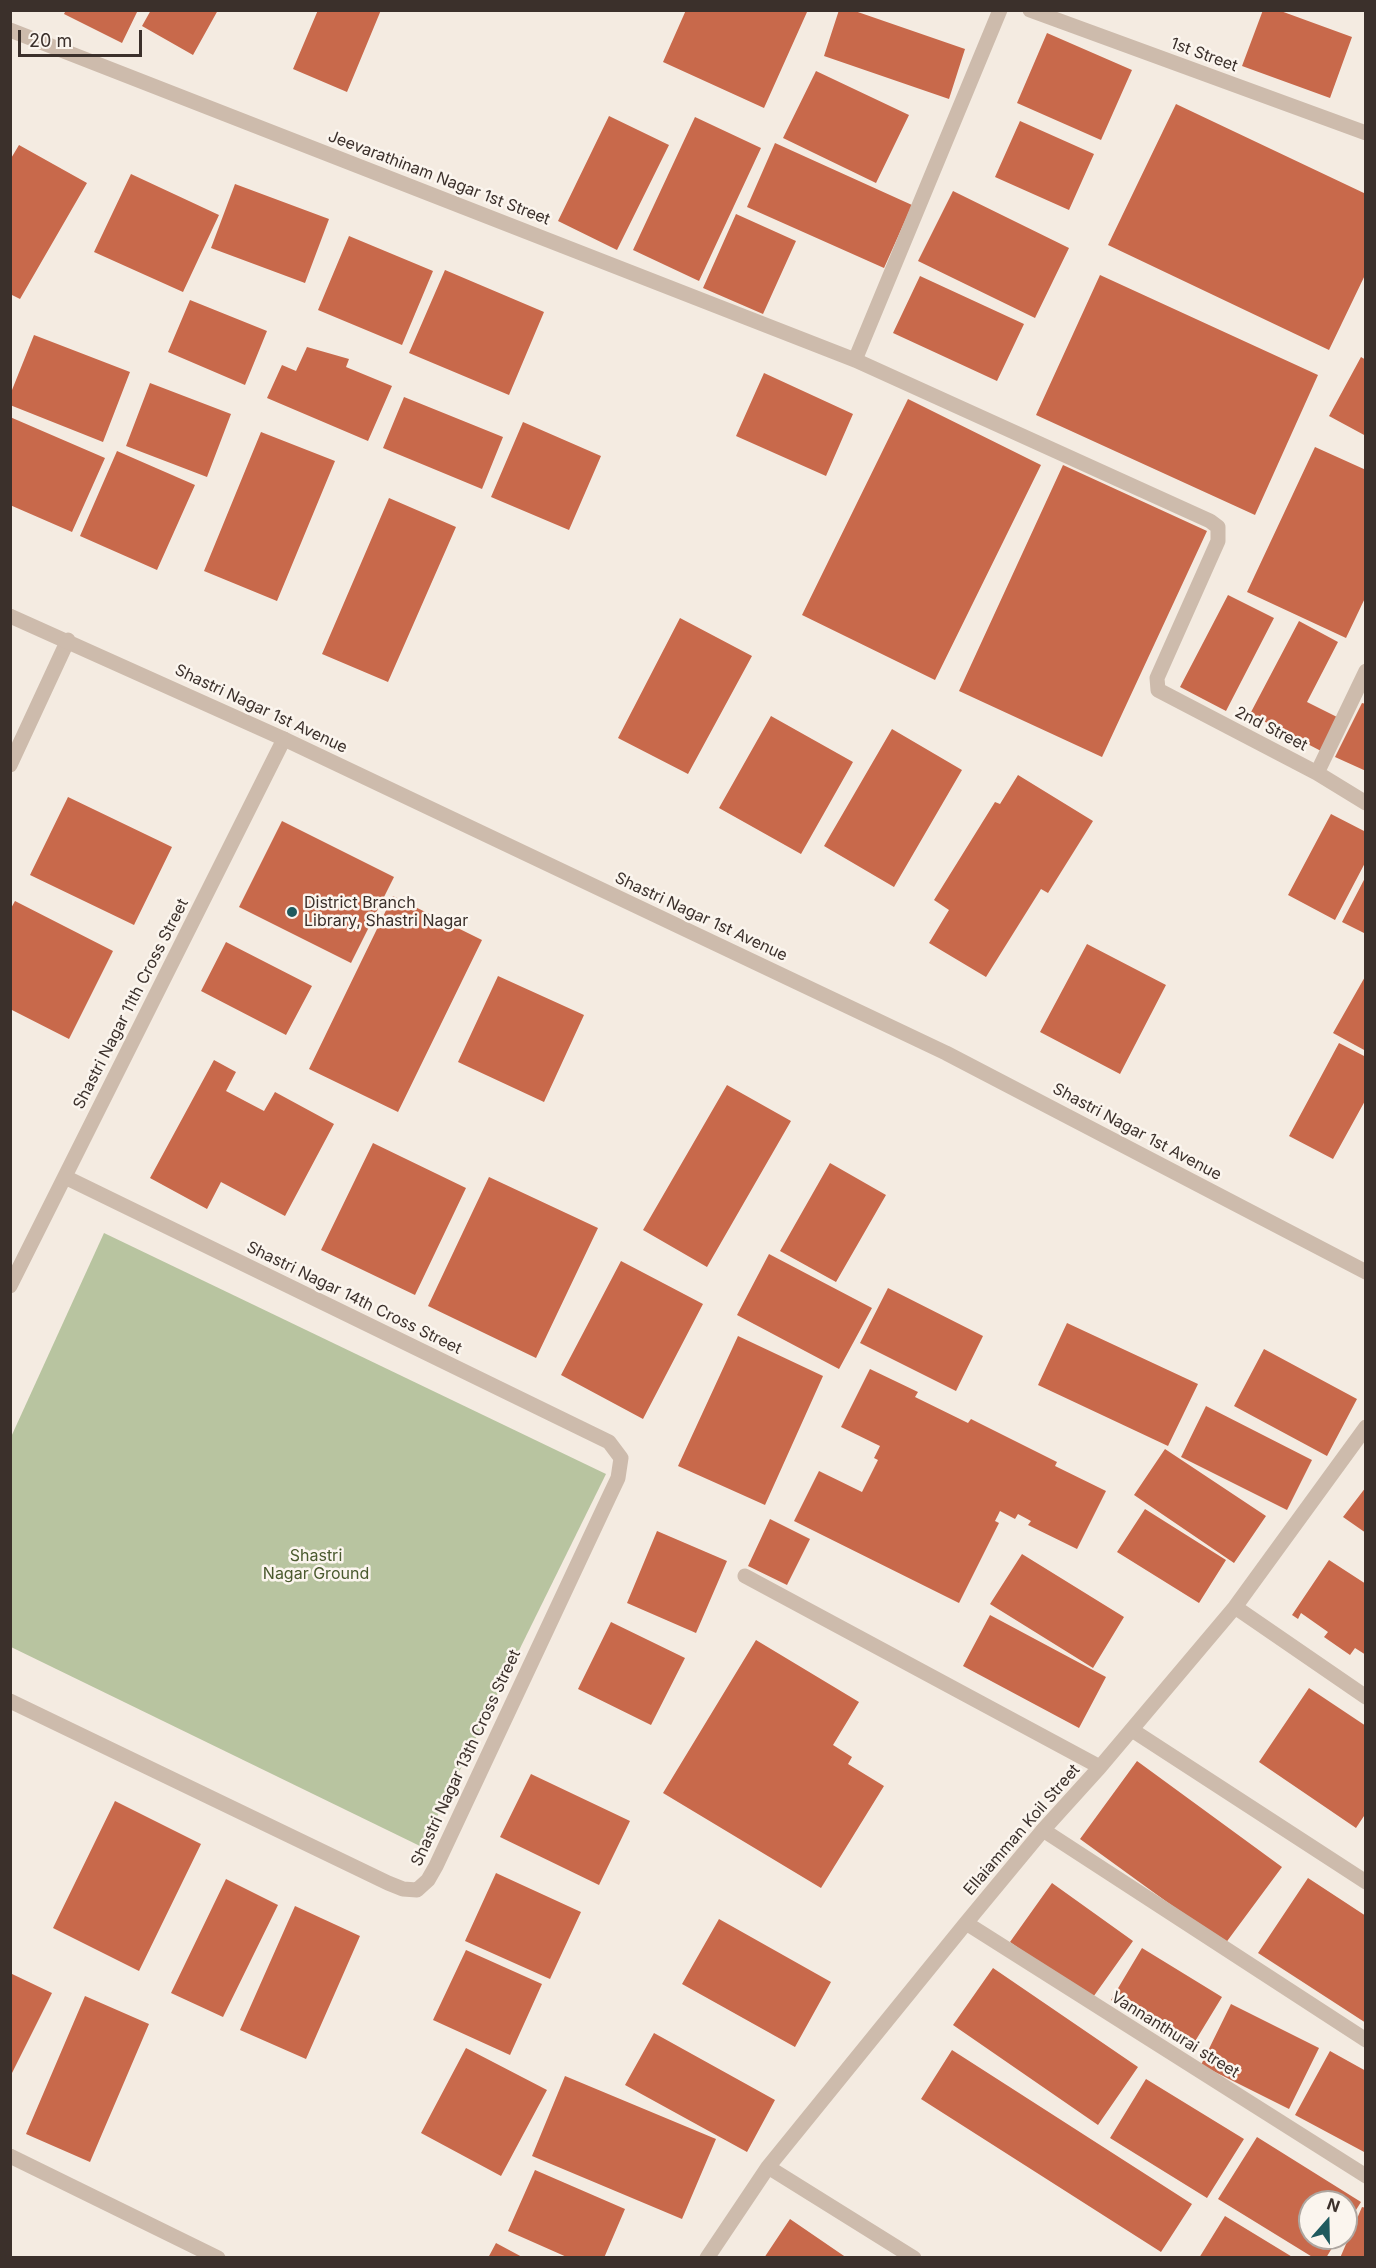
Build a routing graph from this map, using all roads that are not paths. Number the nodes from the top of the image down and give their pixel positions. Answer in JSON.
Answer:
{"nodes":[{"id":1,"x":1000,"y":10,"type":"edge"},
{"id":2,"x":1030,"y":10,"type":"edge"},
{"id":3,"x":10,"y":30,"type":"edge"},
{"id":4,"x":1364,"y":128,"type":"edge"},
{"id":5,"x":855,"y":360,"type":"junction"},
{"id":6,"x":10,"y":616,"type":"edge"},
{"id":7,"x":68,"y":640,"type":"junction"},
{"id":8,"x":1365,"y":671,"type":"edge"},
{"id":9,"x":1158,"y":690,"type":"joint"},
{"id":10,"x":284,"y":739,"type":"junction"},
{"id":11,"x":10,"y":765,"type":"edge"},
{"id":12,"x":1317,"y":773,"type":"junction"},
{"id":13,"x":1365,"y":803,"type":"edge"},
{"id":14,"x":65,"y":1177,"type":"junction"},
{"id":15,"x":1365,"y":1272,"type":"edge"},
{"id":16,"x":10,"y":1286,"type":"edge"},
{"id":17,"x":1365,"y":1427,"type":"edge"},
{"id":18,"x":621,"y":1458,"type":"joint"},
{"id":19,"x":745,"y":1576,"type":"dead end"},
{"id":20,"x":1235,"y":1607,"type":"junction"},
{"id":21,"x":1365,"y":1697,"type":"edge"},
{"id":22,"x":10,"y":1701,"type":"edge"},
{"id":23,"x":1132,"y":1730,"type":"junction"},
{"id":24,"x":1100,"y":1767,"type":"junction"},
{"id":25,"x":1043,"y":1830,"type":"junction"},
{"id":26,"x":1365,"y":1882,"type":"edge"},
{"id":27,"x":966,"y":1923,"type":"junction"},
{"id":28,"x":1365,"y":2040,"type":"edge"},
{"id":29,"x":10,"y":2156,"type":"edge"},
{"id":30,"x":768,"y":2167,"type":"junction"},
{"id":31,"x":1365,"y":2176,"type":"edge"},
{"id":32,"x":218,"y":2258,"type":"edge"},
{"id":33,"x":707,"y":2258,"type":"edge"},
{"id":34,"x":914,"y":2258,"type":"edge"}],
"edges":[{"from":1,"to":5,"type":"street"},
{"from":2,"to":4,"type":"street","name":"1st Street"},
{"from":3,"to":5,"type":"street","name":"Jeevarathinam Nagar 1st Street"},
{"from":5,"to":9,"type":"street","name":"Jeevarathinam Nagar 1st Street"},
{"from":6,"to":7,"type":"street","name":"Shastri Nagar 1st Avenue"},
{"from":7,"to":10,"type":"street","name":"Shastri Nagar 1st Avenue"},
{"from":7,"to":11,"type":"street"},
{"from":8,"to":12,"type":"street"},
{"from":9,"to":12,"type":"street","name":"2nd Street"},
{"from":10,"to":14,"type":"street","name":"Shastri Nagar 11th Cross Street"},
{"from":10,"to":15,"type":"street","name":"Shastri Nagar 1st Avenue"},
{"from":12,"to":13,"type":"street","name":"2nd Street"},
{"from":14,"to":16,"type":"street","name":"Shastri Nagar 11th Cross Street"},
{"from":14,"to":18,"type":"street","name":"Shastri Nagar 14th Cross Street"},
{"from":17,"to":20,"type":"street","name":"Ellaiamman Koil Street"},
{"from":18,"to":22,"type":"street","name":"Shastri Nagar 13th Cross Street"},
{"from":19,"to":24,"type":"street"},
{"from":20,"to":21,"type":"street"},
{"from":20,"to":23,"type":"street","name":"Ellaiamman Koil Street"},
{"from":23,"to":24,"type":"street","name":"Ellaiamman Koil Street"},
{"from":23,"to":26,"type":"street"},
{"from":24,"to":25,"type":"street","name":"Ellaiamman Koil Street"},
{"from":25,"to":27,"type":"street","name":"Ellaiamman Koil Street"},
{"from":25,"to":28,"type":"street"},
{"from":27,"to":30,"type":"street","name":"Ellaiamman Koil Street"},
{"from":27,"to":31,"type":"street","name":"Vannanthurai street"},
{"from":29,"to":32,"type":"street"},
{"from":30,"to":33,"type":"street","name":"Ellaiamman Koil Street"},
{"from":30,"to":34,"type":"street"}]}
